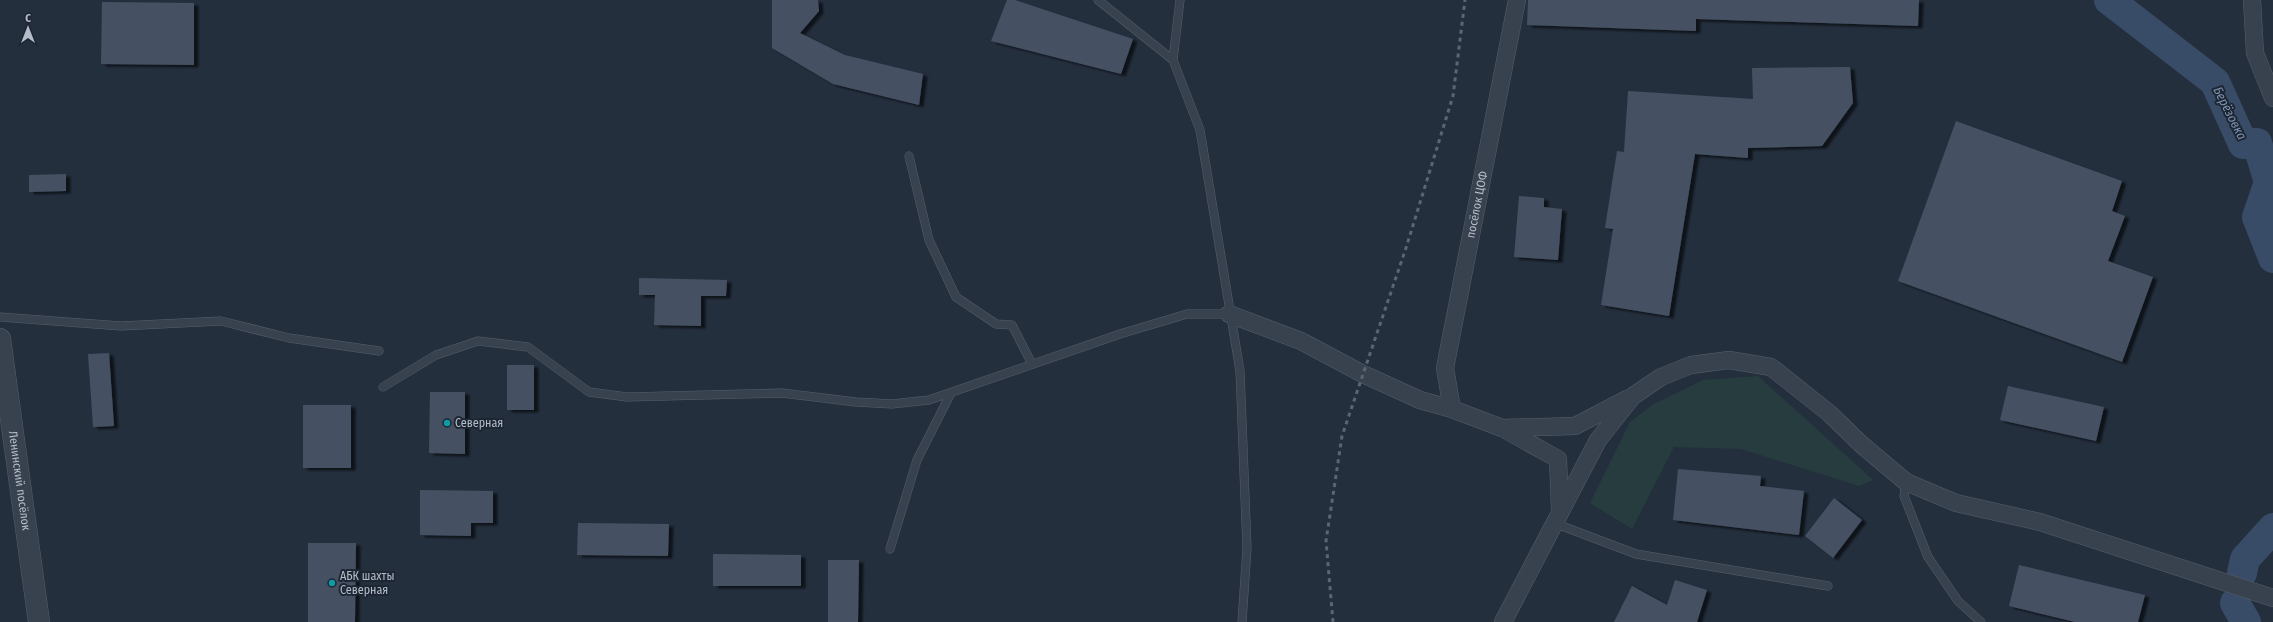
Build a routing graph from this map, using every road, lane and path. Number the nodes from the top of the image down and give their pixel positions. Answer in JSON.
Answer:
{"nodes":[{"id":1,"x":1098,"y":0,"type":"edge"},
{"id":2,"x":1180,"y":0,"type":"edge"},
{"id":3,"x":1517,"y":0,"type":"edge"},
{"id":4,"x":2252,"y":0,"type":"edge"},
{"id":5,"x":1173,"y":60,"type":"junction"},
{"id":6,"x":2273,"y":98,"type":"edge"},
{"id":7,"x":909,"y":156,"type":"dead end"},
{"id":8,"x":1229,"y":314,"type":"junction"},
{"id":9,"x":0,"y":317,"type":"edge"},
{"id":10,"x":0,"y":339,"type":"edge"},
{"id":11,"x":379,"y":351,"type":"dead end"},
{"id":12,"x":1032,"y":364,"type":"junction"},
{"id":13,"x":383,"y":387,"type":"dead end"},
{"id":14,"x":951,"y":392,"type":"junction"},
{"id":15,"x":1633,"y":396,"type":"junction"},
{"id":16,"x":1452,"y":409,"type":"junction"},
{"id":17,"x":1502,"y":428,"type":"junction"},
{"id":18,"x":8,"y":462,"type":"edge"},
{"id":19,"x":1906,"y":482,"type":"junction"},
{"id":20,"x":1557,"y":516,"type":"junction"},
{"id":21,"x":890,"y":549,"type":"dead end"},
{"id":22,"x":1828,"y":586,"type":"dead end"},
{"id":23,"x":2273,"y":598,"type":"edge"},
{"id":24,"x":39,"y":622,"type":"edge"},
{"id":25,"x":1242,"y":622,"type":"edge"},
{"id":26,"x":1503,"y":622,"type":"edge"},
{"id":27,"x":1981,"y":622,"type":"edge"}],
"edges":[{"from":1,"to":5,"type":"lane"},
{"from":2,"to":5,"type":"lane"},
{"from":3,"to":16,"type":"street","name":"посёлок ЦОФ"},
{"from":4,"to":6,"type":"street"},
{"from":5,"to":8,"type":"lane"},
{"from":7,"to":12,"type":"lane"},
{"from":8,"to":12,"type":"lane"},
{"from":8,"to":16,"type":"street"},
{"from":8,"to":25,"type":"lane"},
{"from":9,"to":11,"type":"lane"},
{"from":10,"to":18,"type":"street","name":"Ленинский посёлок"},
{"from":12,"to":14,"type":"lane"},
{"from":13,"to":14,"type":"lane"},
{"from":14,"to":21,"type":"lane"},
{"from":15,"to":17,"type":"street"},
{"from":15,"to":19,"type":"street"},
{"from":15,"to":20,"type":"street"},
{"from":16,"to":17,"type":"street"},
{"from":17,"to":20,"type":"street"},
{"from":18,"to":24,"type":"street","name":"Ленинский посёлок"},
{"from":19,"to":23,"type":"street"},
{"from":19,"to":27,"type":"lane"},
{"from":20,"to":22,"type":"lane"},
{"from":20,"to":26,"type":"street"}]}
